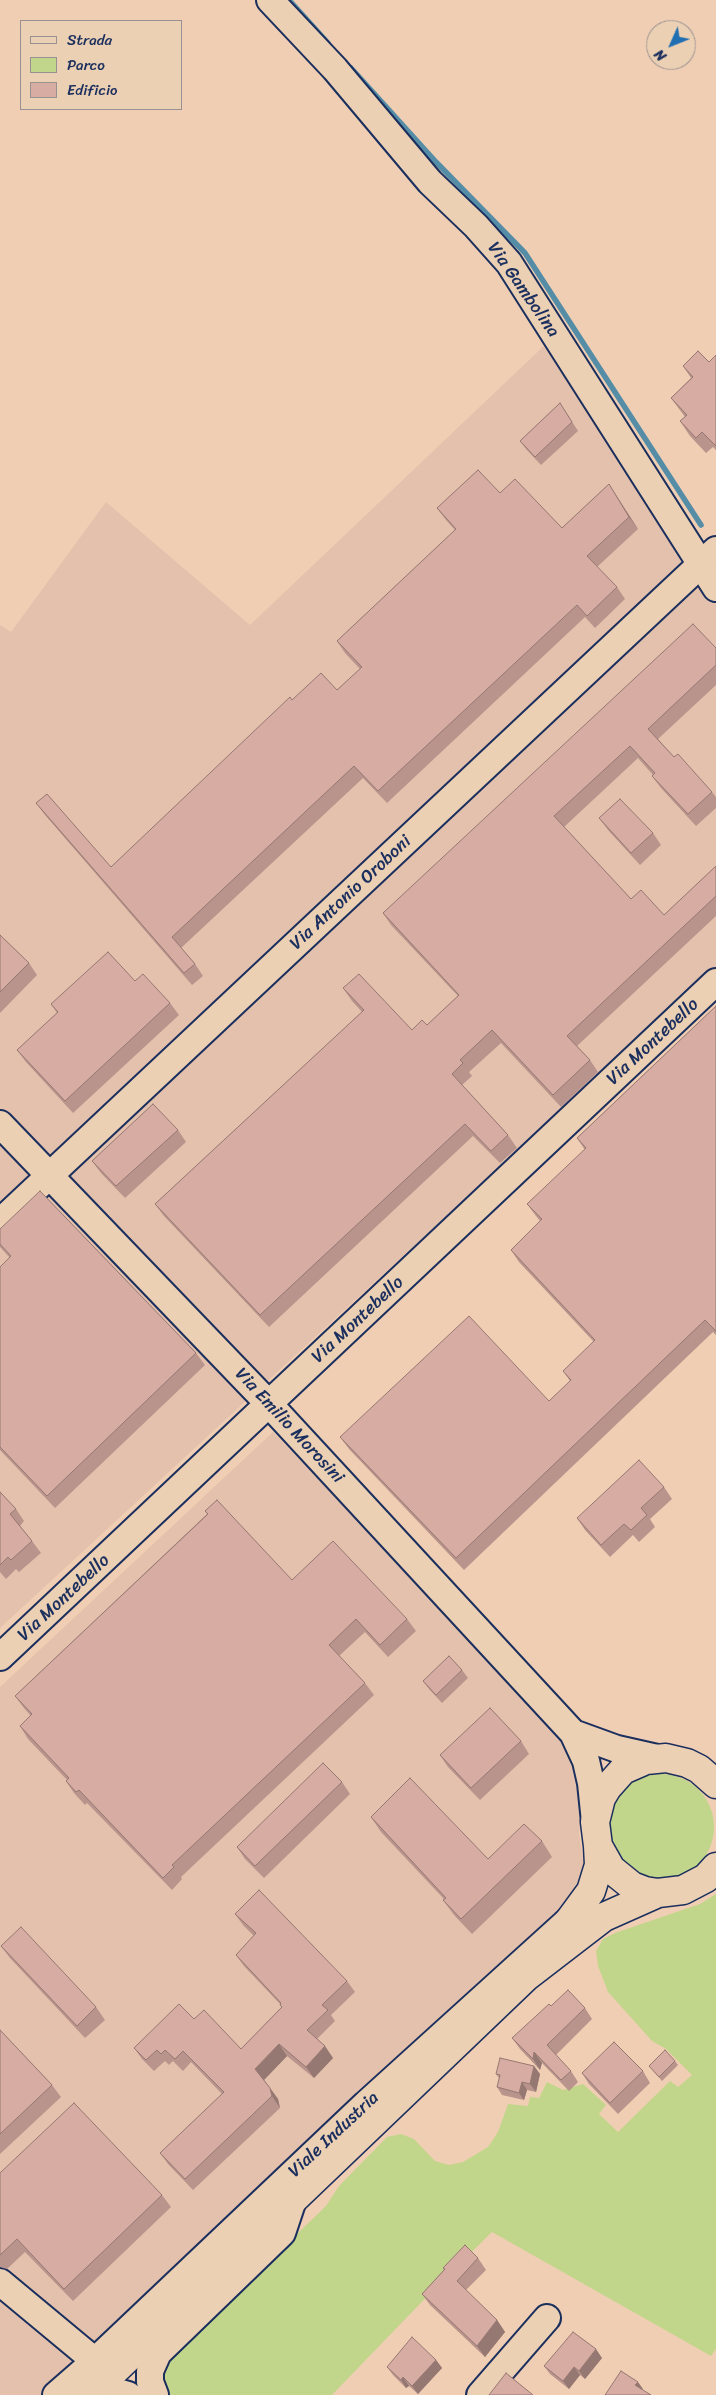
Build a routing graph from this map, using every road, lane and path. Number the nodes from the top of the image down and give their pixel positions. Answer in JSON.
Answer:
{"nodes":[{"id":1,"x":270,"y":0,"type":"edge"},
{"id":2,"x":708,"y":557,"type":"edge"},
{"id":3,"x":716,"y":588,"type":"edge"},
{"id":4,"x":716,"y":982,"type":"edge"},
{"id":5,"x":0,"y":1124,"type":"edge"},
{"id":6,"x":50,"y":1176,"type":"junction"},
{"id":7,"x":0,"y":1222,"type":"edge"},
{"id":8,"x":269,"y":1404,"type":"junction"},
{"id":9,"x":0,"y":1657,"type":"edge"},
{"id":10,"x":573,"y":1733,"type":"junction"},
{"id":11,"x":666,"y":1759,"type":"junction"},
{"id":12,"x":716,"y":1763,"type":"edge"},
{"id":13,"x":716,"y":1784,"type":"edge"},
{"id":14,"x":597,"y":1834,"type":"junction"},
{"id":15,"x":716,"y":1867,"type":"edge"},
{"id":16,"x":658,"y":1893,"type":"junction"},
{"id":17,"x":576,"y":1914,"type":"junction"},
{"id":18,"x":526,"y":1977,"type":"junction"},
{"id":19,"x":292,"y":2203,"type":"junction"},
{"id":20,"x":0,"y":2282,"type":"edge"},
{"id":21,"x":547,"y":2318,"type":"dead end"},
{"id":22,"x":107,"y":2385,"type":"edge"},
{"id":23,"x":56,"y":2395,"type":"edge"},
{"id":24,"x":155,"y":2395,"type":"edge"},
{"id":25,"x":480,"y":2395,"type":"edge"}],
"edges":[{"from":1,"to":2,"type":"street","name":"Via Gambolina"},
{"from":2,"to":3,"type":"street","name":"Via Gambolina"},
{"from":2,"to":6,"type":"street","name":"Via Antonio Oroboni"},
{"from":4,"to":8,"type":"street","name":"Via Montebello"},
{"from":5,"to":6,"type":"street","name":"Via Emilio Morosini"},
{"from":6,"to":7,"type":"street","name":"Via Antonio Oroboni"},
{"from":6,"to":8,"type":"street","name":"Via Emilio Morosini"},
{"from":8,"to":9,"type":"street","name":"Via Montebello"},
{"from":8,"to":10,"type":"street","name":"Via Emilio Morosini"},
{"from":10,"to":11,"type":"street","name":"Via Emilio Morosini"},
{"from":10,"to":14,"type":"street","name":"Via Emilio Morosini"},
{"from":11,"to":12,"type":"main road","name":"Viale Industria"},
{"from":11,"to":13,"type":"main road"},
{"from":11,"to":14,"type":"main road","name":"Viale Industria"},
{"from":14,"to":16,"type":"main road","name":"Viale Industria"},
{"from":14,"to":17,"type":"main road","name":"Viale Industria"},
{"from":15,"to":16,"type":"main road","name":"Viale Industria"},
{"from":16,"to":18,"type":"main road","name":"Viale Industria"},
{"from":17,"to":18,"type":"main road","name":"Viale Industria"},
{"from":17,"to":22,"type":"street","name":"Viale Industria"},
{"from":18,"to":19,"type":"main road","name":"Viale Industria"},
{"from":19,"to":22,"type":"main road","name":"Viale Industria"},
{"from":19,"to":24,"type":"street"},
{"from":20,"to":22,"type":"street"},
{"from":21,"to":25,"type":"street"},
{"from":22,"to":23,"type":"street"}]}
